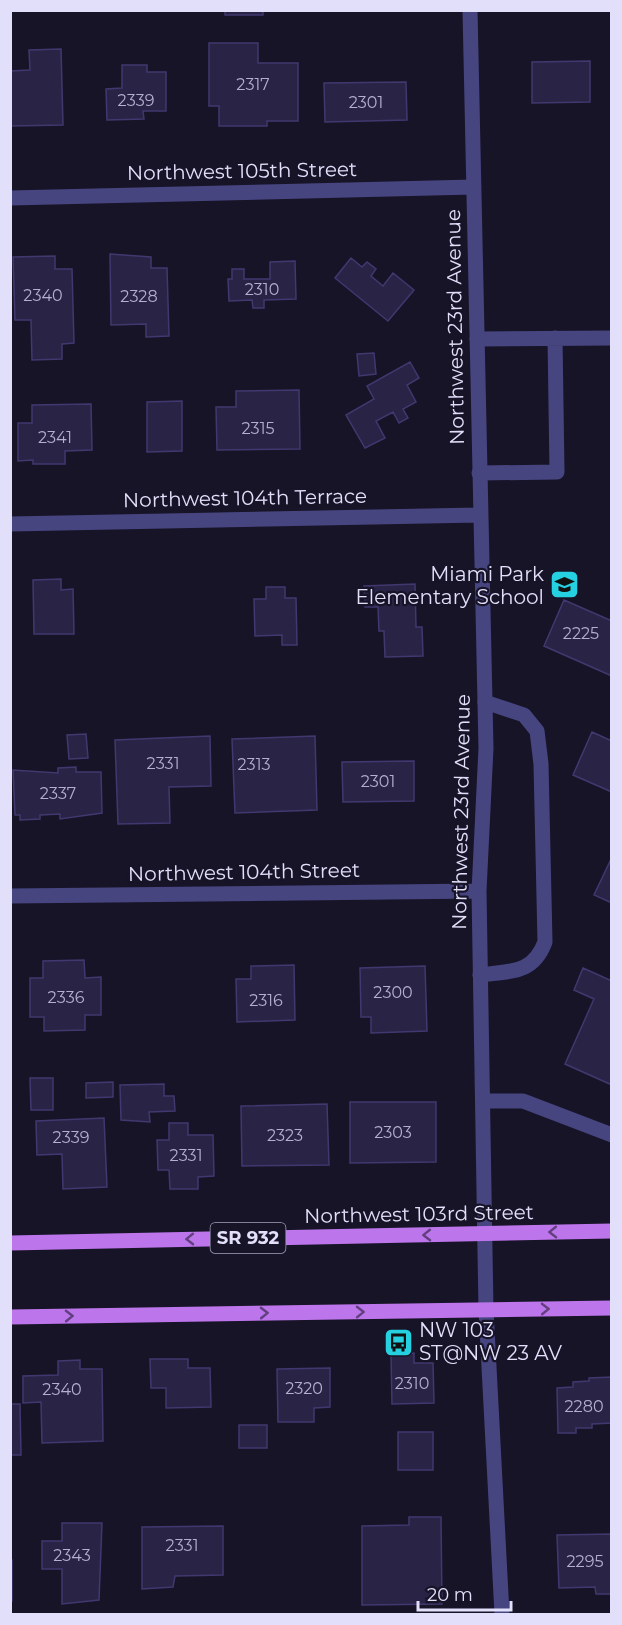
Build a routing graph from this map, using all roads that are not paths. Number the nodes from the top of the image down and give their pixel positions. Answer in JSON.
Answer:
{"nodes":[{"id":1,"x":470,"y":10,"type":"edge"},
{"id":2,"x":474,"y":187,"type":"junction"},
{"id":3,"x":10,"y":198,"type":"edge"},
{"id":4,"x":555,"y":338,"type":"junction"},
{"id":5,"x":612,"y":338,"type":"edge"},
{"id":6,"x":477,"y":339,"type":"junction"},
{"id":7,"x":478,"y":473,"type":"junction"},
{"id":8,"x":480,"y":515,"type":"junction"},
{"id":9,"x":10,"y":524,"type":"edge"},
{"id":10,"x":485,"y":702,"type":"junction"},
{"id":11,"x":478,"y":891,"type":"junction"},
{"id":12,"x":10,"y":896,"type":"edge"},
{"id":13,"x":480,"y":975,"type":"junction"},
{"id":14,"x":483,"y":1101,"type":"junction"},
{"id":15,"x":612,"y":1135,"type":"edge"},
{"id":16,"x":612,"y":1231,"type":"edge"},
{"id":17,"x":485,"y":1234,"type":"junction"},
{"id":18,"x":10,"y":1243,"type":"edge"},
{"id":19,"x":612,"y":1308,"type":"edge"},
{"id":20,"x":486,"y":1310,"type":"junction"},
{"id":21,"x":10,"y":1317,"type":"edge"},
{"id":22,"x":502,"y":1614,"type":"edge"}],
"edges":[{"from":1,"to":2,"type":"street","name":"Northwest 23rd Avenue"},
{"from":2,"to":3,"type":"street","name":"Northwest 105th Street"},
{"from":2,"to":6,"type":"street","name":"Northwest 23rd Avenue"},
{"from":4,"to":5,"type":"street"},
{"from":4,"to":6,"type":"street"},
{"from":4,"to":7,"type":"street"},
{"from":6,"to":7,"type":"street","name":"Northwest 23rd Avenue"},
{"from":7,"to":8,"type":"street","name":"Northwest 23rd Avenue"},
{"from":8,"to":9,"type":"street","name":"Northwest 104th Terrace"},
{"from":8,"to":10,"type":"street","name":"Northwest 23rd Avenue"},
{"from":10,"to":11,"type":"street","name":"Northwest 23rd Avenue"},
{"from":10,"to":13,"type":"street"},
{"from":11,"to":12,"type":"street","name":"Northwest 104th Street"},
{"from":11,"to":13,"type":"street","name":"Northwest 23rd Avenue"},
{"from":13,"to":14,"type":"street","name":"Northwest 23rd Avenue"},
{"from":14,"to":15,"type":"street"},
{"from":14,"to":17,"type":"street","name":"Northwest 23rd Avenue"},
{"from":16,"to":17,"type":"main road","name":"Northwest 103rd Street","number":"SR 932","one_way":true},
{"from":17,"to":18,"type":"main road","name":"Northwest 103rd Street","number":"SR 932","one_way":true},
{"from":17,"to":20,"type":"street","name":"Northwest 23rd Avenue"},
{"from":20,"to":19,"type":"main road","one_way":true},
{"from":21,"to":20,"type":"main road","one_way":true},
{"from":20,"to":22,"type":"street","name":"Northwest 23rd Avenue"}]}
